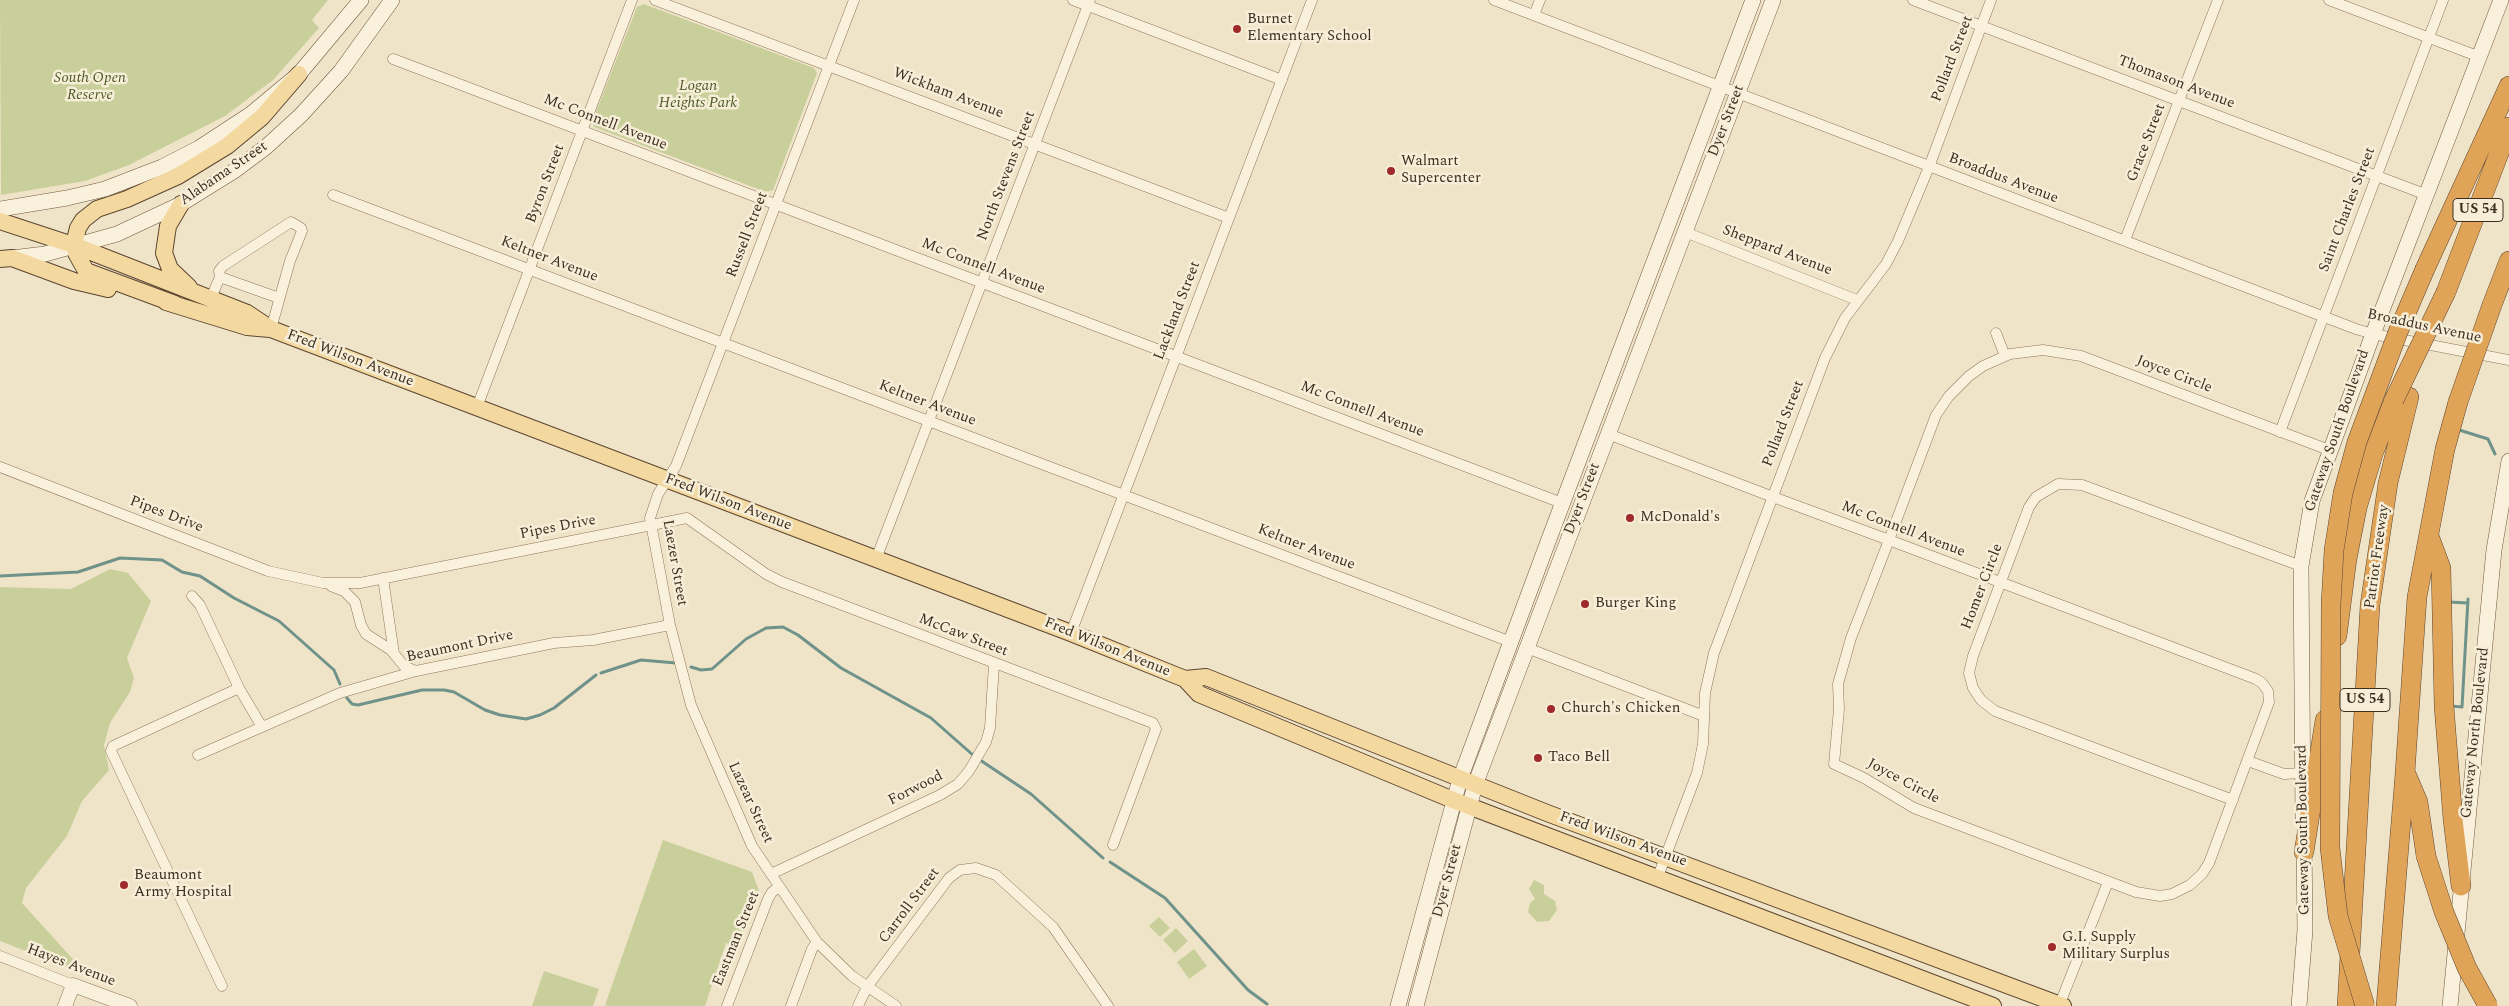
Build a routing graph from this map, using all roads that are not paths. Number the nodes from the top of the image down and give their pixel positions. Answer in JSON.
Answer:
{"nodes":[{"id":1,"x":361,"y":0,"type":"edge"},
{"id":2,"x":392,"y":0,"type":"edge"},
{"id":3,"x":632,"y":0,"type":"edge"},
{"id":4,"x":655,"y":0,"type":"edge"},
{"id":5,"x":854,"y":0,"type":"edge"},
{"id":6,"x":1073,"y":0,"type":"edge"},
{"id":7,"x":1312,"y":0,"type":"edge"},
{"id":8,"x":1494,"y":0,"type":"edge"},
{"id":9,"x":1540,"y":0,"type":"edge"},
{"id":10,"x":1753,"y":0,"type":"edge"},
{"id":11,"x":1773,"y":0,"type":"edge"},
{"id":12,"x":1914,"y":0,"type":"edge"},
{"id":13,"x":1991,"y":0,"type":"edge"},
{"id":14,"x":2218,"y":0,"type":"edge"},
{"id":15,"x":2329,"y":0,"type":"edge"},
{"id":16,"x":2443,"y":0,"type":"edge"},
{"id":17,"x":2502,"y":0,"type":"edge"},
{"id":18,"x":1089,"y":3,"type":"edge"},
{"id":19,"x":1534,"y":15,"type":"junction"},
{"id":20,"x":1981,"y":26,"type":"junction"},
{"id":21,"x":2429,"y":38,"type":"junction"},
{"id":22,"x":2480,"y":57,"type":"junction"},
{"id":23,"x":394,"y":59,"type":"dead end"},
{"id":24,"x":829,"y":65,"type":"junction"},
{"id":25,"x":299,"y":74,"type":"junction"},
{"id":26,"x":1282,"y":80,"type":"junction"},
{"id":27,"x":2509,"y":86,"type":"edge"},
{"id":28,"x":1722,"y":87,"type":"junction"},
{"id":29,"x":1737,"y":93,"type":"junction"},
{"id":30,"x":2179,"y":101,"type":"junction"},
{"id":31,"x":2509,"y":128,"type":"edge"},
{"id":32,"x":582,"y":130,"type":"junction"},
{"id":33,"x":1036,"y":144,"type":"junction"},
{"id":34,"x":1929,"y":167,"type":"junction"},
{"id":35,"x":2377,"y":176,"type":"junction"},
{"id":36,"x":333,"y":194,"type":"dead end"},
{"id":37,"x":2427,"y":195,"type":"junction"},
{"id":38,"x":181,"y":204,"type":"junction"},
{"id":39,"x":776,"y":204,"type":"junction"},
{"id":40,"x":0,"y":209,"type":"edge"},
{"id":41,"x":1229,"y":218,"type":"junction"},
{"id":42,"x":0,"y":221,"type":"edge"},
{"id":43,"x":1668,"y":225,"type":"junction"},
{"id":44,"x":1685,"y":232,"type":"junction"},
{"id":45,"x":2125,"y":240,"type":"junction"},
{"id":46,"x":76,"y":246,"type":"junction"},
{"id":47,"x":6,"y":259,"type":"edge"},
{"id":48,"x":2509,"y":261,"type":"edge"},
{"id":49,"x":530,"y":269,"type":"junction"},
{"id":50,"x":220,"y":277,"type":"junction"},
{"id":51,"x":983,"y":283,"type":"junction"},
{"id":52,"x":1664,"y":289,"type":"junction"},
{"id":53,"x":279,"y":298,"type":"junction"},
{"id":54,"x":210,"y":300,"type":"junction"},
{"id":55,"x":1857,"y":300,"type":"junction"},
{"id":56,"x":175,"y":304,"type":"junction"},
{"id":57,"x":2324,"y":316,"type":"junction"},
{"id":58,"x":271,"y":329,"type":"junction"},
{"id":59,"x":1996,"y":332,"type":"dead end"},
{"id":60,"x":2373,"y":334,"type":"junction"},
{"id":61,"x":723,"y":343,"type":"junction"},
{"id":62,"x":1177,"y":356,"type":"junction"},
{"id":63,"x":2004,"y":356,"type":"junction"},
{"id":64,"x":2509,"y":360,"type":"edge"},
{"id":65,"x":1608,"y":382,"type":"junction"},
{"id":66,"x":2402,"y":399,"type":"junction"},
{"id":67,"x":477,"y":407,"type":"junction"},
{"id":68,"x":930,"y":421,"type":"junction"},
{"id":69,"x":2280,"y":432,"type":"junction"},
{"id":70,"x":1608,"y":434,"type":"junction"},
{"id":71,"x":2329,"y":450,"type":"junction"},
{"id":72,"x":2509,"y":462,"type":"edge"},
{"id":73,"x":0,"y":467,"type":"edge"},
{"id":74,"x":667,"y":480,"type":"junction"},
{"id":75,"x":1124,"y":495,"type":"junction"},
{"id":76,"x":1773,"y":497,"type":"junction"},
{"id":77,"x":1562,"y":503,"type":"junction"},
{"id":78,"x":651,"y":524,"type":"junction"},
{"id":79,"x":2429,"y":535,"type":"junction"},
{"id":80,"x":1888,"y":540,"type":"junction"},
{"id":81,"x":1563,"y":552,"type":"junction"},
{"id":82,"x":876,"y":559,"type":"junction"},
{"id":83,"x":2301,"y":566,"type":"junction"},
{"id":84,"x":383,"y":578,"type":"junction"},
{"id":85,"x":323,"y":583,"type":"junction"},
{"id":86,"x":2000,"y":583,"type":"junction"},
{"id":87,"x":192,"y":596,"type":"dead end"},
{"id":88,"x":1525,"y":605,"type":"junction"},
{"id":89,"x":670,"y":624,"type":"junction"},
{"id":90,"x":1071,"y":633,"type":"junction"},
{"id":91,"x":1511,"y":642,"type":"junction"},
{"id":92,"x":1527,"y":648,"type":"junction"},
{"id":93,"x":394,"y":654,"type":"junction"},
{"id":94,"x":994,"y":664,"type":"junction"},
{"id":95,"x":416,"y":671,"type":"junction"},
{"id":96,"x":1185,"y":679,"type":"junction"},
{"id":97,"x":239,"y":688,"type":"junction"},
{"id":98,"x":2268,"y":691,"type":"joint"},
{"id":99,"x":1704,"y":716,"type":"junction"},
{"id":100,"x":262,"y":726,"type":"junction"},
{"id":101,"x":198,"y":755,"type":"dead end"},
{"id":102,"x":2248,"y":761,"type":"junction"},
{"id":103,"x":2405,"y":773,"type":"junction"},
{"id":104,"x":2303,"y":774,"type":"junction"},
{"id":105,"x":1468,"y":782,"type":"junction"},
{"id":106,"x":2232,"y":800,"type":"junction"},
{"id":107,"x":1460,"y":803,"type":"junction"},
{"id":108,"x":1113,"y":845,"type":"dead end"},
{"id":109,"x":2304,"y":852,"type":"junction"},
{"id":110,"x":1666,"y":855,"type":"junction"},
{"id":111,"x":770,"y":874,"type":"junction"},
{"id":112,"x":1658,"y":879,"type":"junction"},
{"id":113,"x":2108,"y":882,"type":"junction"},
{"id":114,"x":2461,"y":886,"type":"junction"},
{"id":115,"x":779,"y":887,"type":"junction"},
{"id":116,"x":817,"y":942,"type":"junction"},
{"id":117,"x":0,"y":956,"type":"edge"},
{"id":118,"x":73,"y":985,"type":"junction"},
{"id":119,"x":222,"y":986,"type":"dead end"},
{"id":120,"x":867,"y":987,"type":"junction"},
{"id":121,"x":65,"y":1006,"type":"edge"},
{"id":122,"x":130,"y":1006,"type":"edge"},
{"id":123,"x":727,"y":1006,"type":"edge"},
{"id":124,"x":791,"y":1006,"type":"edge"},
{"id":125,"x":858,"y":1006,"type":"edge"},
{"id":126,"x":896,"y":1006,"type":"edge"},
{"id":127,"x":1108,"y":1006,"type":"edge"},
{"id":128,"x":1398,"y":1006,"type":"edge"},
{"id":129,"x":1416,"y":1006,"type":"edge"},
{"id":130,"x":1993,"y":1006,"type":"edge"},
{"id":131,"x":2060,"y":1006,"type":"edge"},
{"id":132,"x":2299,"y":1006,"type":"edge"},
{"id":133,"x":2347,"y":1006,"type":"edge"},
{"id":134,"x":2365,"y":1006,"type":"edge"},
{"id":135,"x":2386,"y":1006,"type":"edge"},
{"id":136,"x":2450,"y":1006,"type":"edge"},
{"id":137,"x":2488,"y":1006,"type":"edge"}],
"edges":[{"from":1,"to":25,"type":"main road"},
{"from":2,"to":38,"type":"main road","name":"Alabama Street"},
{"from":3,"to":32,"type":"street","name":"Byron Street"},
{"from":4,"to":24,"type":"street","name":"Wickham Avenue"},
{"from":5,"to":24,"type":"street","name":"Russell Street"},
{"from":6,"to":18,"type":"street"},
{"from":7,"to":26,"type":"street","name":"Lackland Street"},
{"from":8,"to":19,"type":"street","name":"Broaddus Avenue"},
{"from":9,"to":19,"type":"street"},
{"from":10,"to":28,"type":"main road","name":"Dyer Street"},
{"from":11,"to":29,"type":"main road","name":"Dyer Street"},
{"from":12,"to":20,"type":"street","name":"Thomason Avenue"},
{"from":13,"to":20,"type":"street","name":"Pollard Street"},
{"from":14,"to":30,"type":"street","name":"Grace Street"},
{"from":15,"to":21,"type":"street"},
{"from":16,"to":21,"type":"street","name":"Saint Charles Street"},
{"from":17,"to":22,"type":"main road","name":"Gateway South Boulevard"},
{"from":18,"to":26,"type":"street"},
{"from":18,"to":33,"type":"street","name":"North Stevens Street"},
{"from":19,"to":28,"type":"street","name":"Broaddus Avenue"},
{"from":20,"to":30,"type":"street","name":"Thomason Avenue"},
{"from":20,"to":34,"type":"street","name":"Pollard Street"},
{"from":21,"to":22,"type":"street"},
{"from":21,"to":35,"type":"street","name":"Saint Charles Street"},
{"from":22,"to":37,"type":"main road","name":"Gateway South Boulevard"},
{"from":23,"to":32,"type":"street","name":"Mc Connell Avenue"},
{"from":24,"to":33,"type":"street","name":"Wickham Avenue"},
{"from":24,"to":39,"type":"street","name":"Russell Street"},
{"from":25,"to":40,"type":"main road"},
{"from":25,"to":46,"type":"main road"},
{"from":26,"to":41,"type":"street","name":"Lackland Street"},
{"from":27,"to":134,"type":"highway","bridge":true},
{"from":28,"to":29,"type":"street","name":"Broaddus Avenue"},
{"from":28,"to":43,"type":"main road","name":"Dyer Street"},
{"from":29,"to":34,"type":"street","name":"Broaddus Avenue"},
{"from":29,"to":44,"type":"main road","name":"Dyer Street"},
{"from":30,"to":35,"type":"street","name":"Thomason Avenue"},
{"from":30,"to":45,"type":"street","name":"Grace Street"},
{"from":31,"to":66,"type":"highway","number":"US 54","bridge":true},
{"from":32,"to":39,"type":"street","name":"Mc Connell Avenue"},
{"from":32,"to":49,"type":"street","name":"Byron Street"},
{"from":33,"to":41,"type":"street","name":"Wickham Avenue"},
{"from":33,"to":51,"type":"street","name":"North Stevens Street"},
{"from":34,"to":45,"type":"street","name":"Broaddus Avenue"},
{"from":34,"to":55,"type":"street","name":"Pollard Street"},
{"from":35,"to":37,"type":"street","name":"Thomason Avenue"},
{"from":35,"to":57,"type":"street","name":"Saint Charles Street"},
{"from":36,"to":49,"type":"street","name":"Keltner Avenue"},
{"from":37,"to":60,"type":"main road","name":"Gateway South Boulevard"},
{"from":38,"to":46,"type":"main road","name":"Alabama Street"},
{"from":38,"to":54,"type":"main road"},
{"from":39,"to":51,"type":"street","name":"Mc Connell Avenue"},
{"from":39,"to":61,"type":"street","name":"Russell Street"},
{"from":41,"to":62,"type":"street","name":"Lackland Street"},
{"from":42,"to":46,"type":"main road","name":"Fred Wilson Avenue"},
{"from":43,"to":52,"type":"main road"},
{"from":43,"to":65,"type":"main road","name":"Dyer Street"},
{"from":44,"to":52,"type":"main road","name":"Dyer Street"},
{"from":44,"to":55,"type":"street","name":"Sheppard Avenue"},
{"from":45,"to":57,"type":"street","name":"Broaddus Avenue"},
{"from":46,"to":47,"type":"main road","name":"Alabama Street"},
{"from":46,"to":54,"type":"main road","name":"Fred Wilson Avenue"},
{"from":46,"to":56,"type":"main road"},
{"from":47,"to":56,"type":"main road","name":"Fred Wilson Avenue"},
{"from":48,"to":79,"type":"highway","number":"US 54","bridge":true},
{"from":49,"to":61,"type":"street","name":"Keltner Avenue"},
{"from":49,"to":67,"type":"street","name":"Byron Street"},
{"from":50,"to":53,"type":"street"},
{"from":50,"to":53,"type":"street"},
{"from":50,"to":54,"type":"street"},
{"from":51,"to":62,"type":"street","name":"Mc Connell Avenue"},
{"from":51,"to":68,"type":"street","name":"North Stevens Street"},
{"from":52,"to":70,"type":"main road","name":"Dyer Street"},
{"from":53,"to":58,"type":"street"},
{"from":54,"to":58,"type":"main road","name":"Fred Wilson Avenue"},
{"from":55,"to":76,"type":"street","name":"Pollard Street"},
{"from":56,"to":58,"type":"main road","name":"Fred Wilson Avenue"},
{"from":57,"to":60,"type":"street","name":"Broaddus Avenue"},
{"from":57,"to":69,"type":"street","name":"Saint Charles Street"},
{"from":58,"to":67,"type":"main road","name":"Fred Wilson Avenue"},
{"from":59,"to":63,"type":"street"},
{"from":60,"to":64,"type":"street","name":"Broaddus Avenue"},
{"from":60,"to":71,"type":"main road","name":"Gateway South Boulevard"},
{"from":61,"to":68,"type":"street","name":"Keltner Avenue"},
{"from":61,"to":74,"type":"street","name":"Russell Street"},
{"from":62,"to":75,"type":"street","name":"Lackland Street"},
{"from":62,"to":77,"type":"street","name":"Mc Connell Avenue"},
{"from":63,"to":69,"type":"street","name":"Joyce Circle"},
{"from":63,"to":80,"type":"street","name":"Joyce Circle"},
{"from":65,"to":70,"type":"main road"},
{"from":65,"to":77,"type":"main road","name":"Dyer Street"},
{"from":66,"to":109,"type":"highway"},
{"from":66,"to":133,"type":"highway","name":"Patriot Freeway","number":"US 54"},
{"from":67,"to":74,"type":"main road","name":"Fred Wilson Avenue"},
{"from":68,"to":75,"type":"street","name":"Keltner Avenue"},
{"from":68,"to":82,"type":"street","name":"North Stevens Street"},
{"from":69,"to":71,"type":"street","name":"Joyce Circle"},
{"from":70,"to":76,"type":"street","name":"Mc Connell Avenue"},
{"from":70,"to":81,"type":"main road","name":"Dyer Street"},
{"from":71,"to":83,"type":"main road","name":"Gateway South Boulevard"},
{"from":72,"to":114,"type":"main road","name":"Gateway North Boulevard"},
{"from":73,"to":85,"type":"street","name":"Pipes Drive"},
{"from":74,"to":78,"type":"street","name":"Laezer Street"},
{"from":74,"to":82,"type":"main road","name":"Fred Wilson Avenue"},
{"from":75,"to":90,"type":"street","name":"Lackland Street"},
{"from":75,"to":91,"type":"street","name":"Keltner Avenue"},
{"from":76,"to":80,"type":"street","name":"Mc Connell Avenue"},
{"from":76,"to":99,"type":"street","name":"Pollard Street"},
{"from":77,"to":81,"type":"main road"},
{"from":77,"to":88,"type":"main road","name":"Dyer Street"},
{"from":78,"to":84,"type":"street","name":"Pipes Drive"},
{"from":78,"to":89,"type":"street","name":"Laezer Street"},
{"from":78,"to":94,"type":"street","name":"McCaw Street"},
{"from":79,"to":103,"type":"highway","number":"US 54"},
{"from":79,"to":114,"type":"highway"},
{"from":80,"to":86,"type":"street","name":"Mc Connell Avenue"},
{"from":80,"to":113,"type":"street","name":"Joyce Circle"},
{"from":81,"to":92,"type":"main road","name":"Dyer Street"},
{"from":82,"to":90,"type":"main road","name":"Fred Wilson Avenue"},
{"from":83,"to":86,"type":"street","name":"Homer Circle"},
{"from":83,"to":104,"type":"main road","name":"Gateway South Boulevard"},
{"from":84,"to":85,"type":"street","name":"Pipes Drive"},
{"from":84,"to":93,"type":"street"},
{"from":85,"to":93,"type":"street","name":"Pipes Drive"},
{"from":86,"to":98,"type":"street","name":"Mc Connell Avenue"},
{"from":86,"to":106,"type":"street","name":"Homer Circle"},
{"from":87,"to":97,"type":"street"},
{"from":88,"to":91,"type":"main road","name":"Dyer Street"},
{"from":88,"to":92,"type":"main road"},
{"from":89,"to":95,"type":"street","name":"Beaumont Drive"},
{"from":89,"to":111,"type":"street","name":"Lazear Street"},
{"from":90,"to":96,"type":"main road","name":"Fred Wilson Avenue"},
{"from":91,"to":105,"type":"main road","name":"Dyer Street"},
{"from":92,"to":99,"type":"street"},
{"from":92,"to":105,"type":"main road","name":"Dyer Street"},
{"from":93,"to":95,"type":"street","name":"Pipes Drive"},
{"from":94,"to":108,"type":"street","name":"McCaw Street"},
{"from":94,"to":111,"type":"street","name":"Forwood"},
{"from":95,"to":100,"type":"street","name":"Beaumont Drive"},
{"from":96,"to":105,"type":"main road","name":"Fred Wilson Avenue"},
{"from":96,"to":107,"type":"main road","name":"Fred Wilson Avenue"},
{"from":97,"to":100,"type":"street"},
{"from":97,"to":119,"type":"street"},
{"from":98,"to":102,"type":"street","name":"Joyce Circle"},
{"from":99,"to":110,"type":"street","name":"Pollard Street"},
{"from":100,"to":101,"type":"street","name":"Beaumont Drive"},
{"from":102,"to":104,"type":"street"},
{"from":102,"to":106,"type":"street","name":"Joyce Circle"},
{"from":103,"to":135,"type":"highway","number":"US 54"},
{"from":103,"to":137,"type":"highway","bridge":true},
{"from":104,"to":109,"type":"main road","name":"Gateway South Boulevard"},
{"from":105,"to":107,"type":"main road","name":"Dyer Street"},
{"from":105,"to":110,"type":"main road","name":"Fred Wilson Avenue"},
{"from":106,"to":113,"type":"street","name":"Joyce Circle"},
{"from":107,"to":112,"type":"main road","name":"Fred Wilson Avenue"},
{"from":107,"to":128,"type":"main road","name":"Dyer Street"},
{"from":107,"to":129,"type":"main road","name":"Dyer Street"},
{"from":109,"to":132,"type":"main road","name":"Gateway South Boulevard"},
{"from":110,"to":112,"type":"street","name":"Pollard Street"},
{"from":110,"to":131,"type":"main road","name":"Fred Wilson Avenue"},
{"from":111,"to":115,"type":"street","name":"Lazear Street"},
{"from":112,"to":130,"type":"main road","name":"Fred Wilson Avenue"},
{"from":113,"to":131,"type":"street"},
{"from":114,"to":136,"type":"main road","name":"Gateway North Boulevard"},
{"from":115,"to":116,"type":"street","name":"Lazear Street"},
{"from":115,"to":123,"type":"street","name":"Eastman Street"},
{"from":116,"to":120,"type":"street","name":"Lazear Street"},
{"from":116,"to":124,"type":"street"},
{"from":117,"to":118,"type":"street","name":"Hayes Avenue"},
{"from":118,"to":121,"type":"street"},
{"from":118,"to":122,"type":"street","name":"Hayes Avenue"},
{"from":120,"to":125,"type":"street","name":"Carroll Street"},
{"from":120,"to":126,"type":"street","name":"Lazear Street"},
{"from":120,"to":127,"type":"street","name":"Carroll Street"}]}
